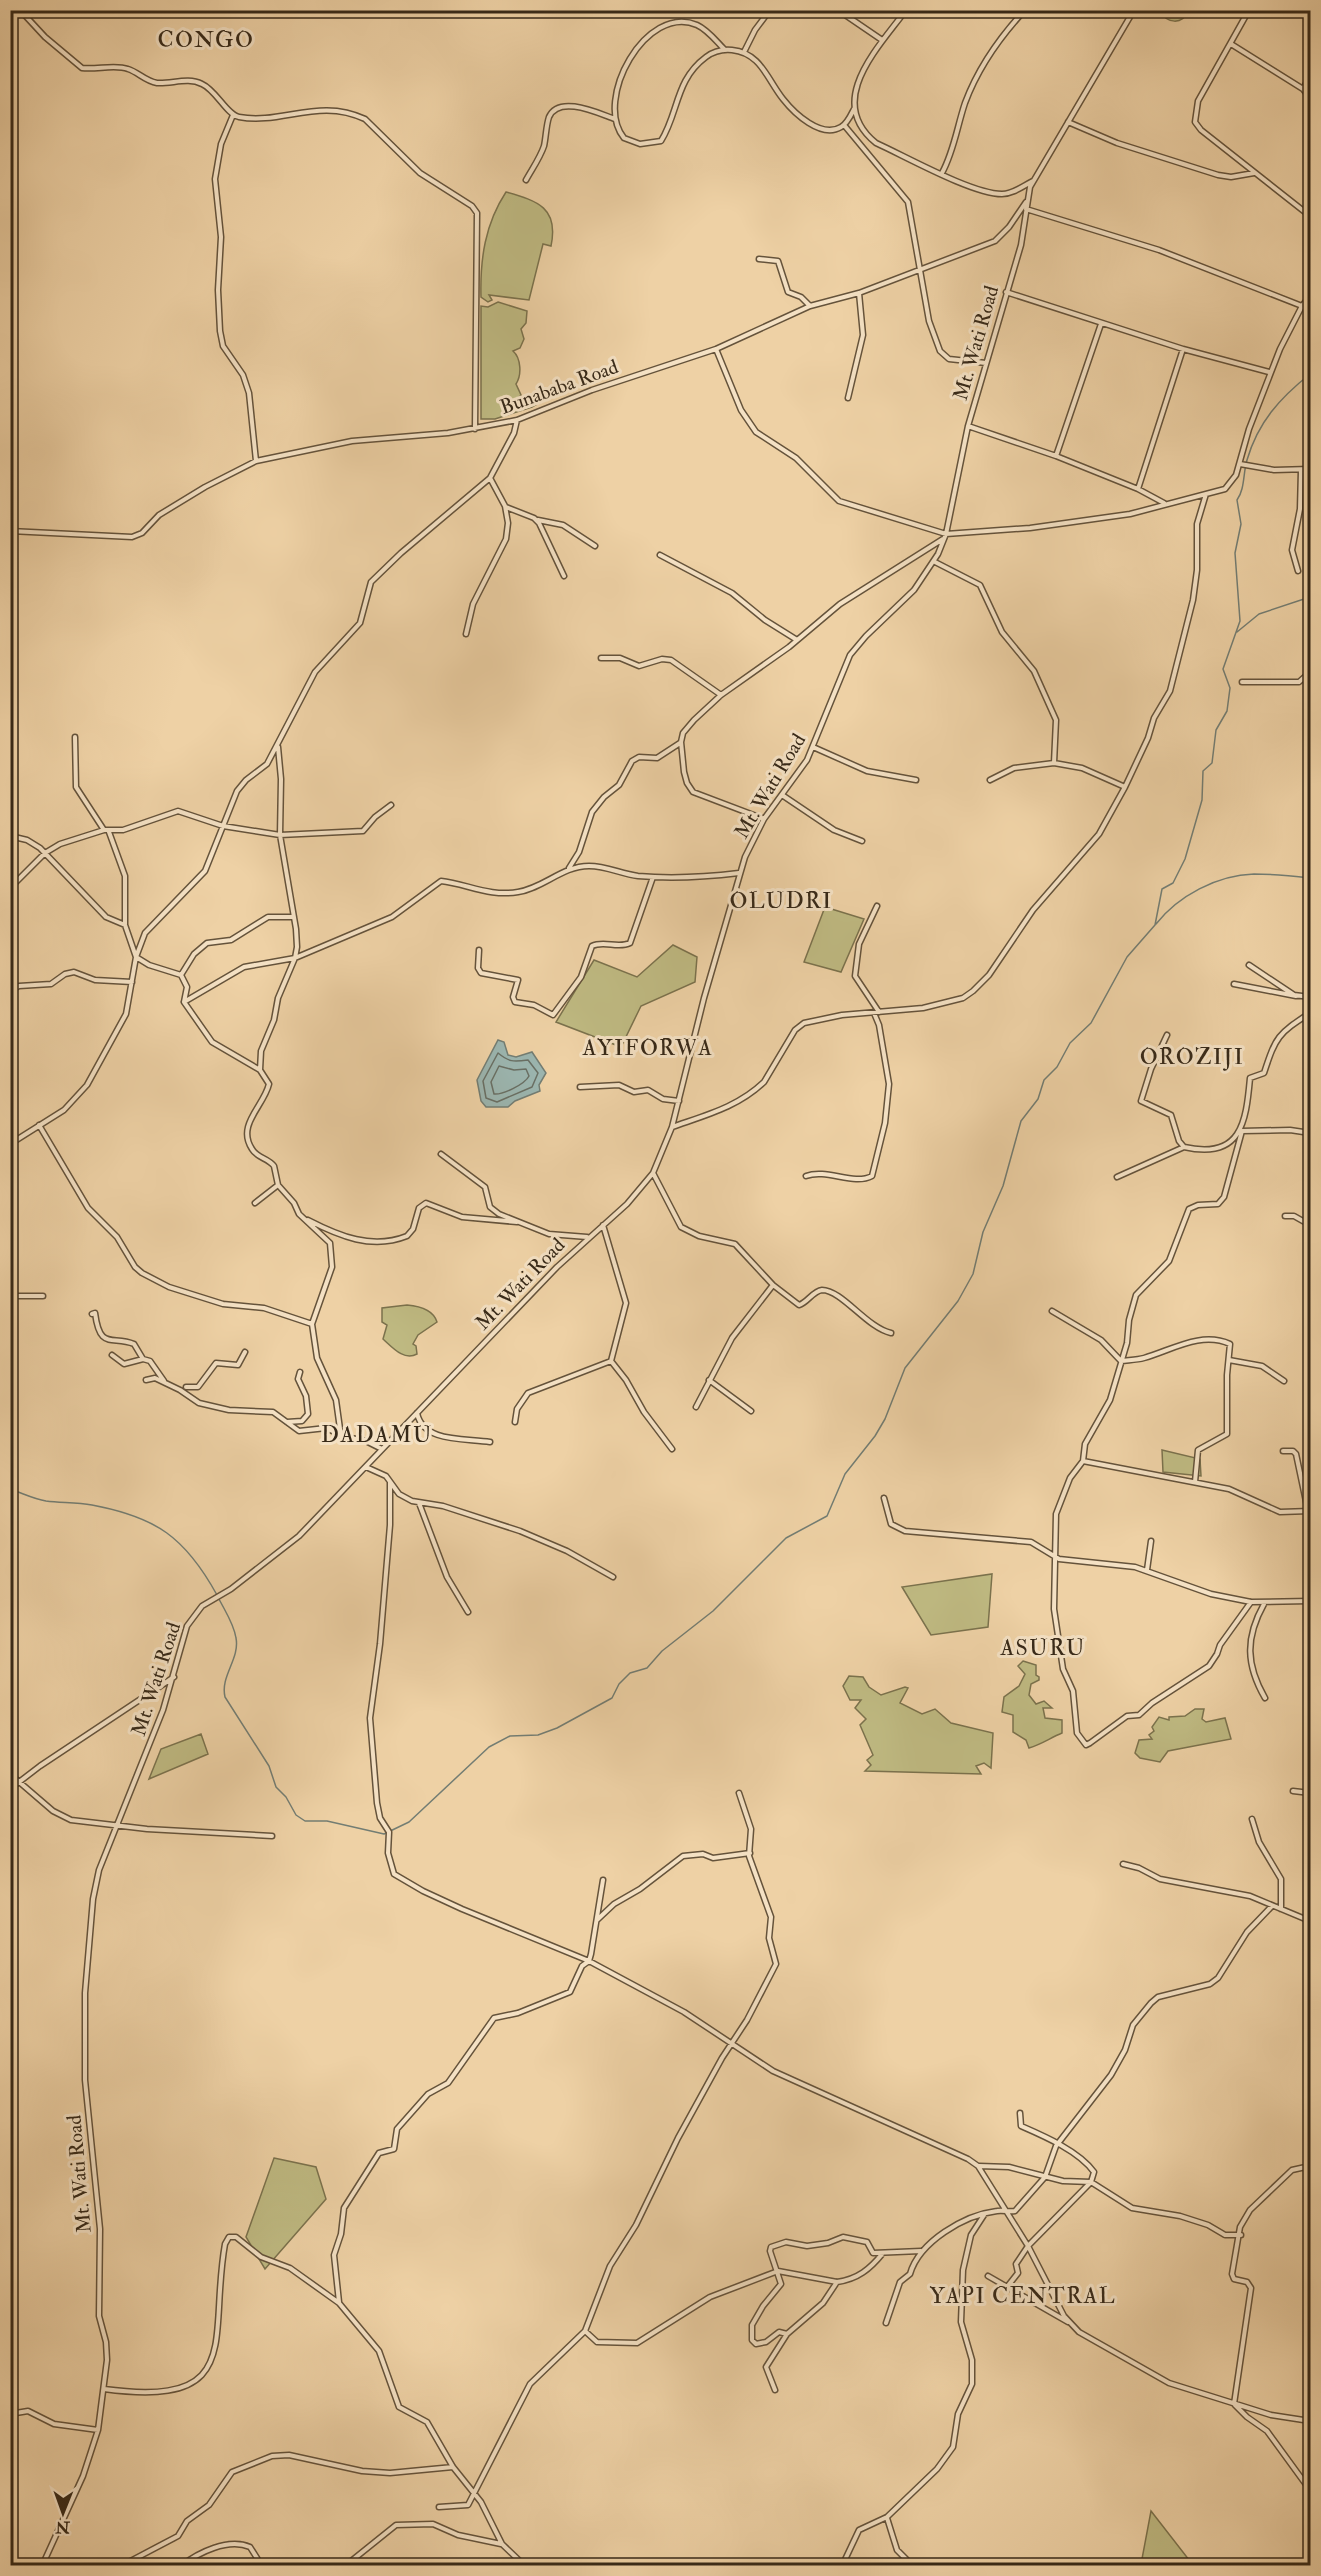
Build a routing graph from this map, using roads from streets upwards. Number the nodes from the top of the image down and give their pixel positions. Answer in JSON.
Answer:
{"nodes":[{"id":1,"x":20,"y":10,"type":"edge"},
{"id":2,"x":770,"y":10,"type":"edge"},
{"id":3,"x":838,"y":10,"type":"edge"},
{"id":4,"x":906,"y":10,"type":"edge"},
{"id":5,"x":1024,"y":10,"type":"edge"},
{"id":6,"x":1134,"y":10,"type":"edge"},
{"id":7,"x":1249,"y":10,"type":"edge"},
{"id":8,"x":882,"y":40,"type":"junction"},
{"id":9,"x":1231,"y":44,"type":"junction"},
{"id":10,"x":724,"y":50,"type":"junction"},
{"id":11,"x":744,"y":52,"type":"junction"},
{"id":12,"x":1311,"y":76,"type":"edge"},
{"id":13,"x":1303,"y":89,"type":"junction"},
{"id":14,"x":1311,"y":98,"type":"edge"},
{"id":15,"x":855,"y":109,"type":"junction"},
{"id":16,"x":233,"y":115,"type":"junction"},
{"id":17,"x":615,"y":119,"type":"junction"},
{"id":18,"x":1068,"y":122,"type":"junction"},
{"id":19,"x":843,"y":126,"type":"junction"},
{"id":20,"x":942,"y":173,"type":"junction"},
{"id":21,"x":1255,"y":173,"type":"junction"},
{"id":22,"x":526,"y":180,"type":"dead end"},
{"id":23,"x":1033,"y":181,"type":"junction"},
{"id":24,"x":1026,"y":201,"type":"junction"},
{"id":25,"x":1026,"y":208,"type":"junction"},
{"id":26,"x":1311,"y":216,"type":"edge"},
{"id":27,"x":759,"y":259,"type":"dead end"},
{"id":28,"x":920,"y":269,"type":"junction"},
{"id":29,"x":1006,"y":292,"type":"junction"},
{"id":30,"x":859,"y":293,"type":"junction"},
{"id":31,"x":1311,"y":296,"type":"edge"},
{"id":32,"x":810,"y":306,"type":"junction"},
{"id":33,"x":1302,"y":306,"type":"junction"},
{"id":34,"x":1101,"y":323,"type":"junction"},
{"id":35,"x":716,"y":349,"type":"junction"},
{"id":36,"x":1183,"y":349,"type":"junction"},
{"id":37,"x":986,"y":363,"type":"junction"},
{"id":38,"x":1270,"y":372,"type":"junction"},
{"id":39,"x":848,"y":398,"type":"dead end"},
{"id":40,"x":518,"y":420,"type":"junction"},
{"id":41,"x":968,"y":426,"type":"junction"},
{"id":42,"x":475,"y":429,"type":"junction"},
{"id":43,"x":1056,"y":456,"type":"junction"},
{"id":44,"x":256,"y":461,"type":"junction"},
{"id":45,"x":1240,"y":464,"type":"junction"},
{"id":46,"x":1311,"y":469,"type":"edge"},
{"id":47,"x":1301,"y":470,"type":"junction"},
{"id":48,"x":490,"y":478,"type":"junction"},
{"id":49,"x":1138,"y":489,"type":"junction"},
{"id":50,"x":1206,"y":494,"type":"junction"},
{"id":51,"x":1165,"y":504,"type":"junction"},
{"id":52,"x":505,"y":506,"type":"junction"},
{"id":53,"x":537,"y":520,"type":"junction"},
{"id":54,"x":10,"y":531,"type":"edge"},
{"id":55,"x":945,"y":536,"type":"junction"},
{"id":56,"x":595,"y":546,"type":"dead end"},
{"id":57,"x":660,"y":555,"type":"dead end"},
{"id":58,"x":934,"y":562,"type":"junction"},
{"id":59,"x":1298,"y":572,"type":"dead end"},
{"id":60,"x":564,"y":576,"type":"dead end"},
{"id":61,"x":466,"y":634,"type":"dead end"},
{"id":62,"x":797,"y":640,"type":"junction"},
{"id":63,"x":601,"y":658,"type":"dead end"},
{"id":64,"x":1311,"y":672,"type":"edge"},
{"id":65,"x":1242,"y":682,"type":"dead end"},
{"id":66,"x":721,"y":695,"type":"junction"},
{"id":67,"x":75,"y":737,"type":"dead end"},
{"id":68,"x":681,"y":742,"type":"junction"},
{"id":69,"x":278,"y":746,"type":"junction"},
{"id":70,"x":813,"y":747,"type":"junction"},
{"id":71,"x":1054,"y":763,"type":"junction"},
{"id":72,"x":916,"y":780,"type":"dead end"},
{"id":73,"x":990,"y":780,"type":"dead end"},
{"id":74,"x":1125,"y":787,"type":"junction"},
{"id":75,"x":782,"y":795,"type":"junction"},
{"id":76,"x":391,"y":805,"type":"dead end"},
{"id":77,"x":764,"y":819,"type":"junction"},
{"id":78,"x":223,"y":826,"type":"junction"},
{"id":79,"x":107,"y":831,"type":"junction"},
{"id":80,"x":280,"y":835,"type":"junction"},
{"id":81,"x":10,"y":836,"type":"edge"},
{"id":82,"x":862,"y":841,"type":"dead end"},
{"id":83,"x":45,"y":853,"type":"junction"},
{"id":84,"x":569,"y":868,"type":"junction"},
{"id":85,"x":739,"y":873,"type":"junction"},
{"id":86,"x":653,"y":877,"type":"junction"},
{"id":87,"x":10,"y":888,"type":"edge"},
{"id":88,"x":877,"y":906,"type":"dead end"},
{"id":89,"x":294,"y":916,"type":"junction"},
{"id":90,"x":125,"y":925,"type":"junction"},
{"id":91,"x":297,"y":947,"type":"junction"},
{"id":92,"x":479,"y":951,"type":"dead end"},
{"id":93,"x":303,"y":952,"type":"junction"},
{"id":94,"x":136,"y":957,"type":"junction"},
{"id":95,"x":295,"y":958,"type":"junction"},
{"id":96,"x":1249,"y":965,"type":"dead end"},
{"id":97,"x":182,"y":975,"type":"junction"},
{"id":98,"x":132,"y":982,"type":"junction"},
{"id":99,"x":1234,"y":984,"type":"dead end"},
{"id":100,"x":10,"y":991,"type":"edge"},
{"id":101,"x":1297,"y":996,"type":"junction"},
{"id":102,"x":1311,"y":997,"type":"edge"},
{"id":103,"x":184,"y":1002,"type":"junction"},
{"id":104,"x":876,"y":1012,"type":"junction"},
{"id":105,"x":1311,"y":1013,"type":"edge"},
{"id":106,"x":1167,"y":1035,"type":"dead end"},
{"id":107,"x":260,"y":1070,"type":"junction"},
{"id":108,"x":580,"y":1087,"type":"dead end"},
{"id":109,"x":679,"y":1101,"type":"junction"},
{"id":110,"x":39,"y":1125,"type":"junction"},
{"id":111,"x":672,"y":1127,"type":"junction"},
{"id":112,"x":1242,"y":1131,"type":"junction"},
{"id":113,"x":1311,"y":1133,"type":"edge"},
{"id":114,"x":10,"y":1144,"type":"edge"},
{"id":115,"x":1184,"y":1147,"type":"junction"},
{"id":116,"x":441,"y":1154,"type":"dead end"},
{"id":117,"x":652,"y":1173,"type":"junction"},
{"id":118,"x":806,"y":1176,"type":"dead end"},
{"id":119,"x":1117,"y":1177,"type":"dead end"},
{"id":120,"x":278,"y":1185,"type":"junction"},
{"id":121,"x":255,"y":1203,"type":"dead end"},
{"id":122,"x":1285,"y":1216,"type":"dead end"},
{"id":123,"x":302,"y":1217,"type":"junction"},
{"id":124,"x":517,"y":1222,"type":"junction"},
{"id":125,"x":603,"y":1225,"type":"junction"},
{"id":126,"x":1311,"y":1225,"type":"edge"},
{"id":127,"x":588,"y":1237,"type":"junction"},
{"id":128,"x":1311,"y":1281,"type":"edge"},
{"id":129,"x":773,"y":1285,"type":"junction"},
{"id":130,"x":1311,"y":1288,"type":"edge"},
{"id":131,"x":10,"y":1296,"type":"edge"},
{"id":132,"x":43,"y":1296,"type":"dead end"},
{"id":133,"x":1052,"y":1311,"type":"dead end"},
{"id":134,"x":92,"y":1314,"type":"dead end"},
{"id":135,"x":312,"y":1324,"type":"junction"},
{"id":136,"x":891,"y":1333,"type":"dead end"},
{"id":137,"x":245,"y":1352,"type":"dead end"},
{"id":138,"x":112,"y":1355,"type":"dead end"},
{"id":139,"x":143,"y":1359,"type":"junction"},
{"id":140,"x":1229,"y":1360,"type":"junction"},
{"id":141,"x":611,"y":1361,"type":"junction"},
{"id":142,"x":1121,"y":1361,"type":"junction"},
{"id":143,"x":300,"y":1372,"type":"dead end"},
{"id":144,"x":146,"y":1380,"type":"dead end"},
{"id":145,"x":708,"y":1380,"type":"junction"},
{"id":146,"x":1284,"y":1381,"type":"dead end"},
{"id":147,"x":191,"y":1382,"type":"dead end"},
{"id":148,"x":177,"y":1389,"type":"junction"},
{"id":149,"x":184,"y":1389,"type":"junction"},
{"id":150,"x":696,"y":1407,"type":"dead end"},
{"id":151,"x":751,"y":1411,"type":"dead end"},
{"id":152,"x":417,"y":1412,"type":"junction"},
{"id":153,"x":286,"y":1422,"type":"junction"},
{"id":154,"x":515,"y":1422,"type":"dead end"},
{"id":155,"x":341,"y":1436,"type":"junction"},
{"id":156,"x":490,"y":1442,"type":"dead end"},
{"id":157,"x":382,"y":1449,"type":"junction"},
{"id":158,"x":672,"y":1449,"type":"dead end"},
{"id":159,"x":1283,"y":1451,"type":"dead end"},
{"id":160,"x":1083,"y":1461,"type":"junction"},
{"id":161,"x":366,"y":1467,"type":"junction"},
{"id":162,"x":390,"y":1482,"type":"junction"},
{"id":163,"x":1195,"y":1482,"type":"junction"},
{"id":164,"x":884,"y":1498,"type":"dead end"},
{"id":165,"x":419,"y":1503,"type":"junction"},
{"id":166,"x":1309,"y":1511,"type":"edge"},
{"id":167,"x":1151,"y":1541,"type":"dead end"},
{"id":168,"x":1053,"y":1556,"type":"junction"},
{"id":169,"x":1147,"y":1570,"type":"junction"},
{"id":170,"x":613,"y":1577,"type":"dead end"},
{"id":171,"x":1311,"y":1601,"type":"edge"},
{"id":172,"x":1251,"y":1602,"type":"junction"},
{"id":173,"x":1264,"y":1604,"type":"junction"},
{"id":174,"x":468,"y":1612,"type":"dead end"},
{"id":175,"x":175,"y":1677,"type":"junction"},
{"id":176,"x":1265,"y":1698,"type":"dead end"},
{"id":177,"x":10,"y":1774,"type":"edge"},
{"id":178,"x":18,"y":1781,"type":"junction"},
{"id":179,"x":10,"y":1789,"type":"edge"},
{"id":180,"x":1293,"y":1791,"type":"dead end"},
{"id":181,"x":739,"y":1793,"type":"dead end"},
{"id":182,"x":1311,"y":1793,"type":"edge"},
{"id":183,"x":1252,"y":1819,"type":"dead end"},
{"id":184,"x":118,"y":1826,"type":"junction"},
{"id":185,"x":272,"y":1836,"type":"dead end"},
{"id":186,"x":750,"y":1853,"type":"junction"},
{"id":187,"x":1123,"y":1864,"type":"dead end"},
{"id":188,"x":603,"y":1880,"type":"dead end"},
{"id":189,"x":1272,"y":1906,"type":"junction"},
{"id":190,"x":1281,"y":1909,"type":"junction"},
{"id":191,"x":596,"y":1921,"type":"junction"},
{"id":192,"x":1311,"y":1921,"type":"edge"},
{"id":193,"x":589,"y":1961,"type":"junction"},
{"id":194,"x":732,"y":2044,"type":"junction"},
{"id":195,"x":1020,"y":2113,"type":"dead end"},
{"id":196,"x":1057,"y":2145,"type":"junction"},
{"id":197,"x":978,"y":2166,"type":"junction"},
{"id":198,"x":1311,"y":2166,"type":"edge"},
{"id":199,"x":1045,"y":2177,"type":"junction"},
{"id":200,"x":1091,"y":2182,"type":"junction"},
{"id":201,"x":1007,"y":2211,"type":"junction"},
{"id":202,"x":985,"y":2214,"type":"junction"},
{"id":203,"x":1241,"y":2235,"type":"junction"},
{"id":204,"x":1028,"y":2246,"type":"junction"},
{"id":205,"x":922,"y":2251,"type":"junction"},
{"id":206,"x":883,"y":2253,"type":"junction"},
{"id":207,"x":778,"y":2271,"type":"junction"},
{"id":208,"x":988,"y":2276,"type":"dead end"},
{"id":209,"x":837,"y":2282,"type":"junction"},
{"id":210,"x":1007,"y":2287,"type":"junction"},
{"id":211,"x":339,"y":2303,"type":"junction"},
{"id":212,"x":886,"y":2323,"type":"dead end"},
{"id":213,"x":1069,"y":2323,"type":"junction"},
{"id":214,"x":585,"y":2331,"type":"junction"},
{"id":215,"x":788,"y":2334,"type":"junction"},
{"id":216,"x":104,"y":2389,"type":"junction"},
{"id":217,"x":775,"y":2390,"type":"dead end"},
{"id":218,"x":1234,"y":2404,"type":"junction"},
{"id":219,"x":10,"y":2414,"type":"edge"},
{"id":220,"x":1311,"y":2421,"type":"edge"},
{"id":221,"x":98,"y":2430,"type":"junction"},
{"id":222,"x":453,"y":2468,"type":"junction"},
{"id":223,"x":1311,"y":2490,"type":"edge"},
{"id":224,"x":474,"y":2492,"type":"junction"},
{"id":225,"x":439,"y":2507,"type":"dead end"},
{"id":226,"x":887,"y":2517,"type":"junction"},
{"id":227,"x":502,"y":2544,"type":"junction"},
{"id":228,"x":42,"y":2565,"type":"edge"},
{"id":229,"x":121,"y":2565,"type":"edge"},
{"id":230,"x":181,"y":2565,"type":"edge"},
{"id":231,"x":262,"y":2565,"type":"edge"},
{"id":232,"x":345,"y":2565,"type":"edge"},
{"id":233,"x":525,"y":2565,"type":"edge"},
{"id":234,"x":842,"y":2565,"type":"edge"},
{"id":235,"x":913,"y":2565,"type":"edge"}],
"edges":[{"from":1,"to":16,"type":"street"},
{"from":2,"to":11,"type":"street"},
{"from":3,"to":8,"type":"street"},
{"from":4,"to":8,"type":"street"},
{"from":5,"to":20,"type":"street"},
{"from":6,"to":18,"type":"street","name":"Mt. Wati Road"},
{"from":7,"to":9,"type":"street"},
{"from":8,"to":15,"type":"street"},
{"from":9,"to":13,"type":"street"},
{"from":9,"to":21,"type":"street"},
{"from":10,"to":11,"type":"street"},
{"from":10,"to":17,"type":"street"},
{"from":10,"to":17,"type":"street"},
{"from":11,"to":19,"type":"street"},
{"from":12,"to":13,"type":"street"},
{"from":13,"to":14,"type":"street"},
{"from":15,"to":19,"type":"street"},
{"from":15,"to":20,"type":"street"},
{"from":16,"to":42,"type":"street"},
{"from":16,"to":44,"type":"street"},
{"from":17,"to":22,"type":"street"},
{"from":18,"to":21,"type":"street"},
{"from":18,"to":23,"type":"street","name":"Mt. Wati Road"},
{"from":19,"to":28,"type":"street"},
{"from":20,"to":23,"type":"street"},
{"from":21,"to":26,"type":"street"},
{"from":23,"to":24,"type":"street","name":"Mt. Wati Road"},
{"from":24,"to":25,"type":"street","name":"Mt. Wati Road"},
{"from":24,"to":28,"type":"street","name":"Bunababa Road"},
{"from":25,"to":29,"type":"street","name":"Mt. Wati Road"},
{"from":25,"to":33,"type":"street"},
{"from":27,"to":32,"type":"street"},
{"from":28,"to":30,"type":"street","name":"Bunababa Road"},
{"from":28,"to":37,"type":"street"},
{"from":29,"to":34,"type":"street"},
{"from":29,"to":37,"type":"street","name":"Mt. Wati Road"},
{"from":30,"to":32,"type":"street","name":"Bunababa Road"},
{"from":30,"to":39,"type":"street"},
{"from":31,"to":33,"type":"street"},
{"from":32,"to":35,"type":"street","name":"Bunababa Road"},
{"from":33,"to":38,"type":"street"},
{"from":34,"to":36,"type":"street"},
{"from":34,"to":43,"type":"street"},
{"from":35,"to":40,"type":"street","name":"Bunababa Road"},
{"from":35,"to":55,"type":"street"},
{"from":36,"to":38,"type":"street"},
{"from":36,"to":49,"type":"street"},
{"from":37,"to":41,"type":"street","name":"Mt. Wati Road"},
{"from":38,"to":45,"type":"street"},
{"from":40,"to":42,"type":"street","name":"Bunababa Road"},
{"from":40,"to":48,"type":"street"},
{"from":41,"to":43,"type":"street"},
{"from":41,"to":55,"type":"street","name":"Mt. Wati Road"},
{"from":42,"to":44,"type":"street","name":"Bunababa Road"},
{"from":43,"to":49,"type":"street"},
{"from":44,"to":54,"type":"street","name":"Bunababa Road"},
{"from":45,"to":47,"type":"street"},
{"from":45,"to":50,"type":"street"},
{"from":46,"to":47,"type":"street"},
{"from":47,"to":59,"type":"street"},
{"from":48,"to":52,"type":"street"},
{"from":48,"to":69,"type":"street"},
{"from":49,"to":51,"type":"street"},
{"from":50,"to":51,"type":"street"},
{"from":50,"to":74,"type":"street"},
{"from":51,"to":55,"type":"street"},
{"from":52,"to":53,"type":"street"},
{"from":52,"to":61,"type":"street"},
{"from":53,"to":56,"type":"street"},
{"from":53,"to":60,"type":"street"},
{"from":55,"to":58,"type":"street","name":"Mt. Wati Road"},
{"from":55,"to":62,"type":"street"},
{"from":57,"to":62,"type":"street"},
{"from":58,"to":70,"type":"street","name":"Mt. Wati Road"},
{"from":58,"to":71,"type":"street"},
{"from":62,"to":66,"type":"street"},
{"from":63,"to":66,"type":"street"},
{"from":64,"to":65,"type":"street"},
{"from":66,"to":68,"type":"street"},
{"from":67,"to":79,"type":"street"},
{"from":68,"to":77,"type":"street"},
{"from":68,"to":84,"type":"street"},
{"from":69,"to":78,"type":"street"},
{"from":69,"to":80,"type":"street"},
{"from":70,"to":72,"type":"street"},
{"from":70,"to":75,"type":"street","name":"Mt. Wati Road"},
{"from":71,"to":73,"type":"street"},
{"from":71,"to":74,"type":"street"},
{"from":74,"to":104,"type":"street"},
{"from":75,"to":77,"type":"street","name":"Mt. Wati Road"},
{"from":75,"to":82,"type":"street"},
{"from":76,"to":80,"type":"street"},
{"from":77,"to":85,"type":"street","name":"Mt. Wati Road"},
{"from":78,"to":79,"type":"street"},
{"from":78,"to":80,"type":"street"},
{"from":78,"to":94,"type":"street"},
{"from":79,"to":83,"type":"street"},
{"from":79,"to":90,"type":"street"},
{"from":80,"to":89,"type":"street"},
{"from":81,"to":83,"type":"street"},
{"from":83,"to":87,"type":"street"},
{"from":83,"to":90,"type":"street"},
{"from":84,"to":86,"type":"street"},
{"from":84,"to":93,"type":"street"},
{"from":85,"to":86,"type":"street"},
{"from":85,"to":109,"type":"street","name":"Mt. Wati Road"},
{"from":86,"to":92,"type":"street"},
{"from":88,"to":104,"type":"street"},
{"from":89,"to":91,"type":"street"},
{"from":89,"to":97,"type":"street"},
{"from":90,"to":94,"type":"street"},
{"from":91,"to":93,"type":"street"},
{"from":91,"to":95,"type":"street"},
{"from":93,"to":95,"type":"street"},
{"from":94,"to":97,"type":"street"},
{"from":94,"to":98,"type":"street"},
{"from":95,"to":103,"type":"street"},
{"from":95,"to":107,"type":"street"},
{"from":96,"to":101,"type":"street"},
{"from":97,"to":103,"type":"street"},
{"from":98,"to":100,"type":"street"},
{"from":98,"to":110,"type":"street"},
{"from":99,"to":101,"type":"street"},
{"from":101,"to":102,"type":"street"},
{"from":103,"to":107,"type":"street"},
{"from":104,"to":111,"type":"street"},
{"from":104,"to":118,"type":"street"},
{"from":105,"to":112,"type":"street"},
{"from":106,"to":115,"type":"street"},
{"from":107,"to":120,"type":"street"},
{"from":108,"to":109,"type":"street"},
{"from":109,"to":111,"type":"street","name":"Mt. Wati Road"},
{"from":110,"to":114,"type":"street"},
{"from":110,"to":135,"type":"street"},
{"from":111,"to":117,"type":"street","name":"Mt. Wati Road"},
{"from":112,"to":113,"type":"street"},
{"from":112,"to":115,"type":"street"},
{"from":112,"to":142,"type":"street"},
{"from":115,"to":119,"type":"street"},
{"from":116,"to":124,"type":"street"},
{"from":117,"to":125,"type":"street","name":"Mt. Wati Road"},
{"from":117,"to":129,"type":"street"},
{"from":120,"to":121,"type":"street"},
{"from":120,"to":123,"type":"street"},
{"from":122,"to":126,"type":"street"},
{"from":123,"to":124,"type":"street"},
{"from":123,"to":135,"type":"street"},
{"from":124,"to":127,"type":"street"},
{"from":125,"to":127,"type":"street","name":"Mt. Wati Road"},
{"from":125,"to":141,"type":"street"},
{"from":127,"to":152,"type":"street","name":"Mt. Wati Road"},
{"from":128,"to":130,"type":"street"},
{"from":129,"to":136,"type":"street"},
{"from":129,"to":145,"type":"street"},
{"from":131,"to":132,"type":"street"},
{"from":133,"to":142,"type":"street"},
{"from":134,"to":139,"type":"street"},
{"from":135,"to":155,"type":"street"},
{"from":137,"to":149,"type":"street"},
{"from":138,"to":139,"type":"street"},
{"from":139,"to":148,"type":"street"},
{"from":140,"to":142,"type":"street"},
{"from":140,"to":146,"type":"street"},
{"from":140,"to":163,"type":"street"},
{"from":141,"to":154,"type":"street"},
{"from":141,"to":158,"type":"street"},
{"from":142,"to":160,"type":"street"},
{"from":143,"to":153,"type":"street"},
{"from":144,"to":148,"type":"street"},
{"from":145,"to":150,"type":"street"},
{"from":145,"to":151,"type":"street"},
{"from":147,"to":149,"type":"street"},
{"from":148,"to":149,"type":"street"},
{"from":149,"to":153,"type":"street"},
{"from":152,"to":156,"type":"street"},
{"from":152,"to":157,"type":"street","name":"Mt. Wati Road"},
{"from":153,"to":155,"type":"street"},
{"from":155,"to":157,"type":"street"},
{"from":157,"to":161,"type":"street","name":"Mt. Wati Road"},
{"from":159,"to":166,"type":"street"},
{"from":160,"to":163,"type":"street"},
{"from":160,"to":168,"type":"street"},
{"from":161,"to":162,"type":"street"},
{"from":161,"to":175,"type":"street","name":"Mt. Wati Road"},
{"from":162,"to":165,"type":"street"},
{"from":162,"to":193,"type":"street"},
{"from":163,"to":166,"type":"street"},
{"from":164,"to":168,"type":"street"},
{"from":165,"to":170,"type":"street"},
{"from":165,"to":174,"type":"street"},
{"from":167,"to":169,"type":"street"},
{"from":168,"to":169,"type":"street"},
{"from":168,"to":172,"type":"street"},
{"from":169,"to":172,"type":"street"},
{"from":171,"to":173,"type":"street"},
{"from":172,"to":173,"type":"street"},
{"from":173,"to":176,"type":"street"},
{"from":175,"to":178,"type":"street"},
{"from":175,"to":184,"type":"street","name":"Mt. Wati Road"},
{"from":177,"to":178,"type":"street"},
{"from":178,"to":179,"type":"street"},
{"from":178,"to":184,"type":"street"},
{"from":180,"to":182,"type":"street"},
{"from":181,"to":186,"type":"street"},
{"from":183,"to":190,"type":"street"},
{"from":184,"to":185,"type":"street"},
{"from":184,"to":216,"type":"street","name":"Mt. Wati Road"},
{"from":186,"to":191,"type":"street"},
{"from":186,"to":194,"type":"street"},
{"from":187,"to":189,"type":"street"},
{"from":188,"to":191,"type":"street"},
{"from":189,"to":190,"type":"street"},
{"from":189,"to":196,"type":"street"},
{"from":190,"to":192,"type":"street"},
{"from":191,"to":193,"type":"street"},
{"from":193,"to":194,"type":"street"},
{"from":193,"to":211,"type":"street"},
{"from":194,"to":197,"type":"street"},
{"from":194,"to":214,"type":"street"},
{"from":195,"to":196,"type":"street"},
{"from":196,"to":199,"type":"street"},
{"from":196,"to":200,"type":"street"},
{"from":197,"to":199,"type":"street"},
{"from":197,"to":201,"type":"street"},
{"from":198,"to":203,"type":"street"},
{"from":199,"to":200,"type":"street"},
{"from":199,"to":201,"type":"street"},
{"from":200,"to":203,"type":"street"},
{"from":200,"to":204,"type":"street"},
{"from":201,"to":202,"type":"street"},
{"from":201,"to":204,"type":"street"},
{"from":202,"to":205,"type":"street"},
{"from":202,"to":226,"type":"street"},
{"from":203,"to":218,"type":"street"},
{"from":204,"to":210,"type":"street"},
{"from":204,"to":213,"type":"street"},
{"from":205,"to":206,"type":"street"},
{"from":205,"to":212,"type":"street"},
{"from":206,"to":207,"type":"street"},
{"from":206,"to":209,"type":"street"},
{"from":207,"to":209,"type":"street"},
{"from":207,"to":214,"type":"street"},
{"from":207,"to":215,"type":"street"},
{"from":208,"to":210,"type":"street"},
{"from":209,"to":215,"type":"street"},
{"from":210,"to":213,"type":"street"},
{"from":211,"to":216,"type":"street"},
{"from":211,"to":222,"type":"street"},
{"from":213,"to":218,"type":"street"},
{"from":214,"to":224,"type":"street"},
{"from":215,"to":217,"type":"street"},
{"from":216,"to":221,"type":"street","name":"Mt. Wati Road"},
{"from":218,"to":220,"type":"street"},
{"from":218,"to":223,"type":"street"},
{"from":219,"to":221,"type":"street"},
{"from":221,"to":228,"type":"street","name":"Mt. Wati Road"},
{"from":222,"to":224,"type":"street"},
{"from":222,"to":229,"type":"street"},
{"from":224,"to":225,"type":"street"},
{"from":224,"to":227,"type":"street"},
{"from":226,"to":234,"type":"street"},
{"from":226,"to":235,"type":"street"},
{"from":227,"to":232,"type":"street"},
{"from":227,"to":233,"type":"street"},
{"from":230,"to":231,"type":"street"}]}
